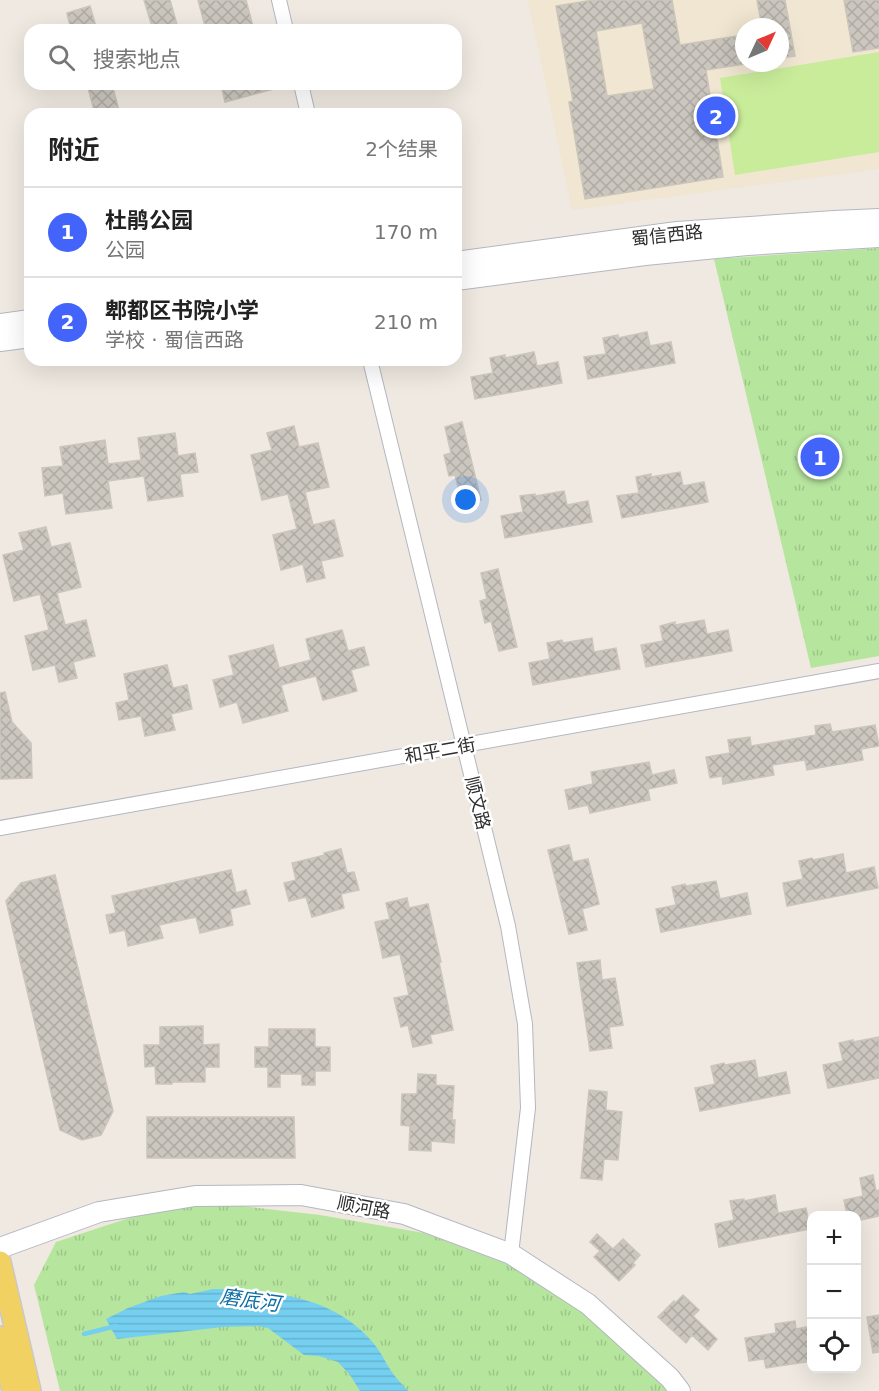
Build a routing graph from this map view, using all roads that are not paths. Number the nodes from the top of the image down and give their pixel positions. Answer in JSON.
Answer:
{"nodes":[{"id":1,"x":279,"y":0,"type":"edge"},
{"id":2,"x":285,"y":24,"type":"edge"},
{"id":3,"x":302,"y":90,"type":"edge"},
{"id":4,"x":307,"y":108,"type":"edge"},
{"id":5,"x":879,"y":219,"type":"edge"},
{"id":6,"x":879,"y":237,"type":"edge"},
{"id":7,"x":462,"y":261,"type":"edge"},
{"id":8,"x":462,"y":279,"type":"edge"},
{"id":9,"x":24,"y":321,"type":"edge"},
{"id":10,"x":0,"y":324,"type":"edge"},
{"id":11,"x":24,"y":338,"type":"edge"},
{"id":12,"x":0,"y":341,"type":"edge"},
{"id":13,"x":371,"y":366,"type":"edge"},
{"id":14,"x":879,"y":671,"type":"edge"},
{"id":15,"x":465,"y":746,"type":"junction"},
{"id":16,"x":0,"y":828,"type":"edge"},
{"id":17,"x":0,"y":1248,"type":"edge"},
{"id":18,"x":511,"y":1254,"type":"junction"},
{"id":19,"x":0,"y":1262,"type":"edge"},
{"id":20,"x":0,"y":1337,"type":"edge"},
{"id":21,"x":13,"y":1391,"type":"edge"},
{"id":22,"x":30,"y":1391,"type":"edge"},
{"id":23,"x":680,"y":1391,"type":"edge"}],
"edges":[{"from":1,"to":2,"type":"street"},
{"from":3,"to":4,"type":"street"},
{"from":5,"to":7,"type":"street","name":"蜀信西路"},
{"from":6,"to":8,"type":"street","name":"蜀信西路"},
{"from":9,"to":10,"type":"street"},
{"from":11,"to":12,"type":"street"},
{"from":13,"to":15,"type":"street","name":"顺文路"},
{"from":14,"to":15,"type":"street","name":"和平二街"},
{"from":15,"to":16,"type":"street","name":"和平二街"},
{"from":15,"to":18,"type":"street","name":"顺文路"},
{"from":17,"to":18,"type":"street","name":"顺河路"},
{"from":18,"to":23,"type":"street","name":"顺河路"},
{"from":19,"to":22,"type":"main road"},
{"from":20,"to":21,"type":"main road"}]}
